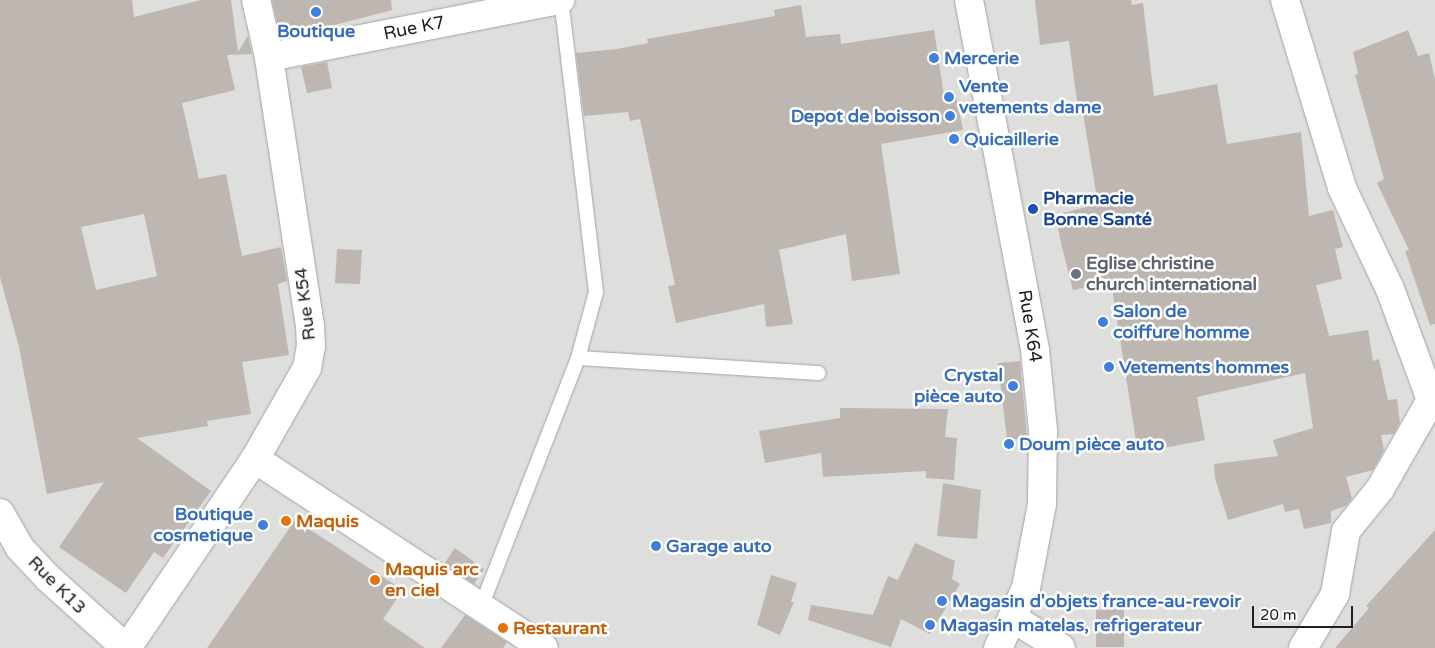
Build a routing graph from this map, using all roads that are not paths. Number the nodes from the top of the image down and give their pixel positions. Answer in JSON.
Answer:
{"nodes":[{"id":1,"x":256,"y":0,"type":"edge"},
{"id":2,"x":560,"y":0,"type":"edge"},
{"id":3,"x":970,"y":0,"type":"edge"},
{"id":4,"x":1284,"y":0,"type":"edge"},
{"id":5,"x":269,"y":57,"type":"junction"},
{"id":6,"x":578,"y":358,"type":"junction"},
{"id":7,"x":819,"y":374,"type":"dead end"},
{"id":8,"x":1433,"y":402,"type":"edge"},
{"id":9,"x":255,"y":459,"type":"junction"},
{"id":10,"x":0,"y":513,"type":"edge"},
{"id":11,"x":481,"y":607,"type":"junction"},
{"id":12,"x":1014,"y":619,"type":"junction"},
{"id":13,"x":127,"y":648,"type":"edge"},
{"id":14,"x":544,"y":648,"type":"edge"},
{"id":15,"x":998,"y":648,"type":"edge"},
{"id":16,"x":1061,"y":648,"type":"edge"},
{"id":17,"x":1302,"y":648,"type":"edge"}],
"edges":[{"from":1,"to":5,"type":"street","name":"Rue K54"},
{"from":2,"to":5,"type":"street","name":"Rue K7"},
{"from":2,"to":6,"type":"lane"},
{"from":3,"to":12,"type":"street","name":"Rue K64"},
{"from":4,"to":8,"type":"street"},
{"from":5,"to":9,"type":"street","name":"Rue K54"},
{"from":6,"to":7,"type":"lane"},
{"from":6,"to":11,"type":"lane"},
{"from":8,"to":17,"type":"street"},
{"from":9,"to":11,"type":"street"},
{"from":9,"to":13,"type":"street","name":"Rue K54"},
{"from":10,"to":13,"type":"street","name":"Rue K13"},
{"from":11,"to":14,"type":"street"},
{"from":12,"to":15,"type":"street","name":"Rue K64"},
{"from":12,"to":16,"type":"street"}]}
